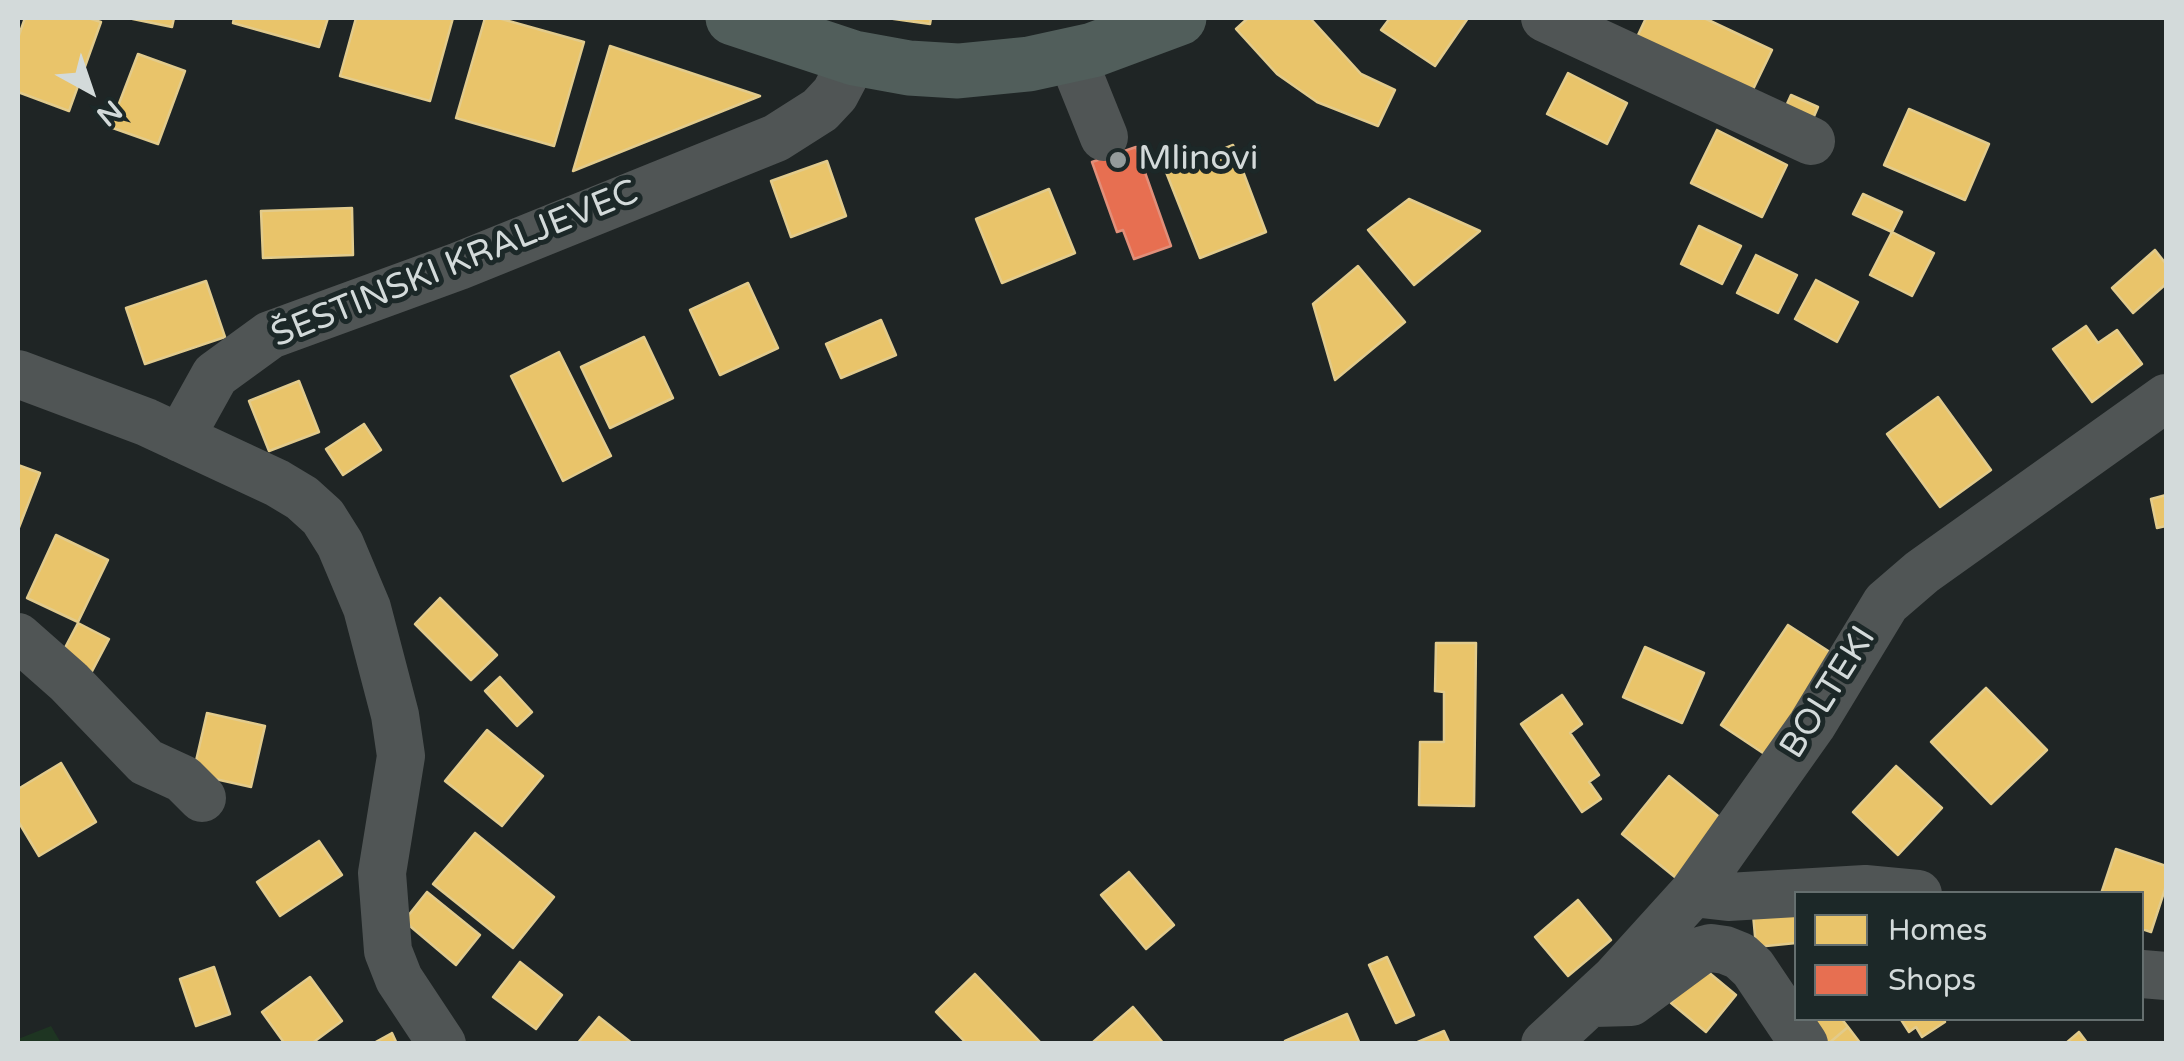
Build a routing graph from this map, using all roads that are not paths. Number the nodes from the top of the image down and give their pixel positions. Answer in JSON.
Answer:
{"nodes":[{"id":1,"x":733,"y":18,"type":"edge"},
{"id":2,"x":1179,"y":18,"type":"edge"},
{"id":3,"x":1545,"y":18,"type":"edge"},
{"id":4,"x":1071,"y":55,"type":"junction"},
{"id":5,"x":854,"y":58,"type":"junction"},
{"id":6,"x":1104,"y":137,"type":"dead end"},
{"id":7,"x":1811,"y":140,"type":"dead end"},
{"id":8,"x":18,"y":374,"type":"edge"},
{"id":9,"x":2166,"y":398,"type":"edge"},
{"id":10,"x":180,"y":438,"type":"junction"},
{"id":11,"x":18,"y":636,"type":"edge"},
{"id":12,"x":202,"y":798,"type":"dead end"},
{"id":13,"x":1845,"y":891,"type":"edge"},
{"id":14,"x":1878,"y":891,"type":"edge"},
{"id":15,"x":1693,"y":892,"type":"junction"},
{"id":16,"x":1794,"y":894,"type":"edge"},
{"id":17,"x":1590,"y":1002,"type":"junction"},
{"id":18,"x":442,"y":1044,"type":"edge"},
{"id":19,"x":1545,"y":1044,"type":"edge"},
{"id":20,"x":1804,"y":1044,"type":"edge"}],
"edges":[{"from":1,"to":5,"type":"main road"},
{"from":2,"to":4,"type":"main road"},
{"from":3,"to":7,"type":"street"},
{"from":4,"to":5,"type":"main road"},
{"from":4,"to":6,"type":"street"},
{"from":5,"to":10,"type":"street","name":"ŠESTINSKI KRALJEVEC"},
{"from":8,"to":10,"type":"street"},
{"from":9,"to":15,"type":"street","name":"BOLTEKI"},
{"from":10,"to":18,"type":"street"},
{"from":11,"to":12,"type":"street"},
{"from":13,"to":14,"type":"street"},
{"from":15,"to":16,"type":"street"},
{"from":15,"to":17,"type":"street","name":"BOLTEKI"},
{"from":17,"to":19,"type":"street","name":"BOLTEKI"},
{"from":17,"to":20,"type":"street"}]}
